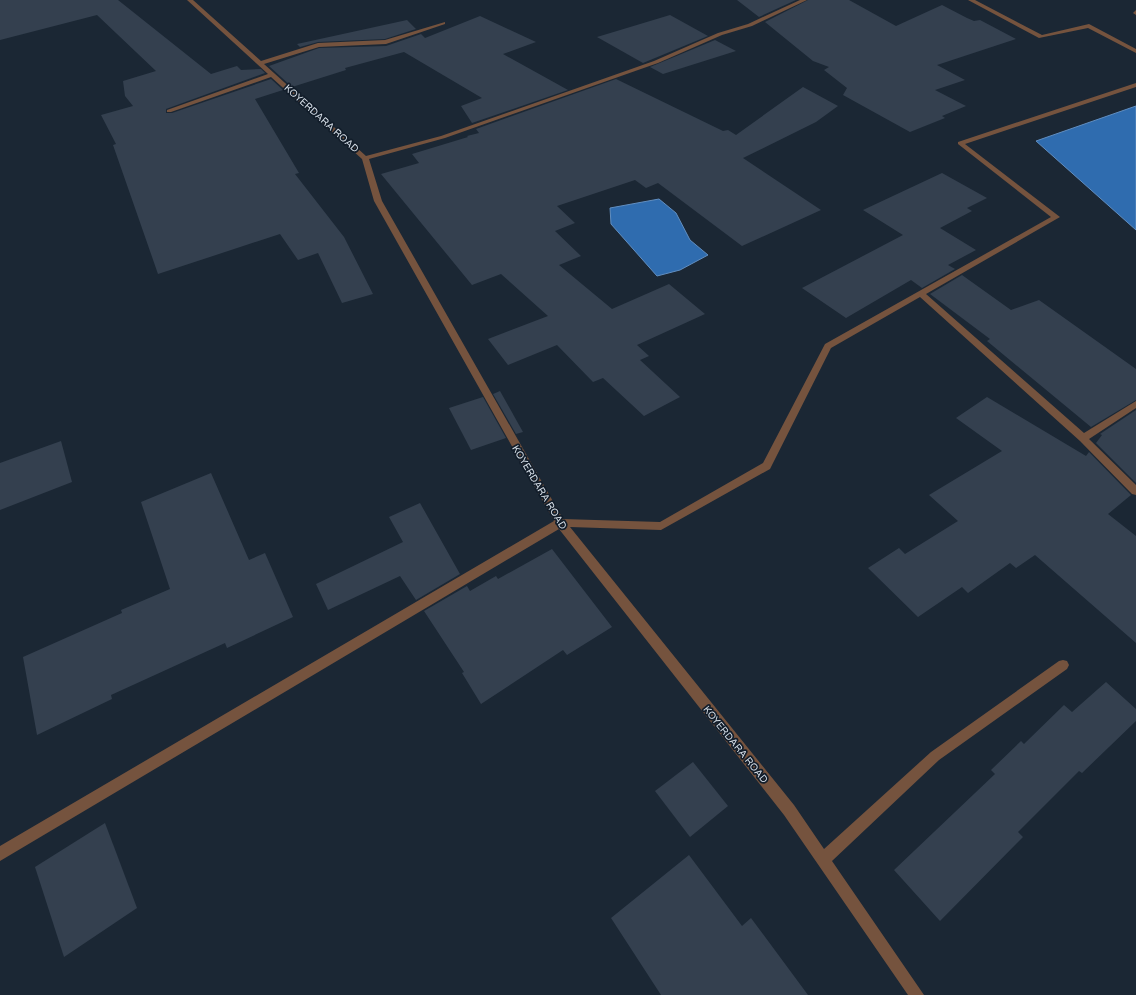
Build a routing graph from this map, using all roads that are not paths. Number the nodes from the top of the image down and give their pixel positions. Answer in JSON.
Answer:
{"nodes":[{"id":1,"x":190,"y":0,"type":"edge"},
{"id":2,"x":804,"y":0,"type":"edge"},
{"id":3,"x":971,"y":0,"type":"edge"},
{"id":4,"x":443,"y":23,"type":"dead end"},
{"id":5,"x":1136,"y":51,"type":"edge"},
{"id":6,"x":262,"y":63,"type":"junction"},
{"id":7,"x":273,"y":74,"type":"junction"},
{"id":8,"x":1136,"y":85,"type":"edge"},
{"id":9,"x":169,"y":111,"type":"dead end"},
{"id":10,"x":365,"y":158,"type":"junction"},
{"id":11,"x":921,"y":294,"type":"junction"},
{"id":12,"x":1136,"y":404,"type":"edge"},
{"id":13,"x":1083,"y":438,"type":"junction"},
{"id":14,"x":1136,"y":492,"type":"edge"},
{"id":15,"x":560,"y":523,"type":"junction"},
{"id":16,"x":1063,"y":665,"type":"dead end"},
{"id":17,"x":0,"y":854,"type":"edge"},
{"id":18,"x":824,"y":859,"type":"junction"},
{"id":19,"x":917,"y":995,"type":"edge"}],
"edges":[{"from":1,"to":6,"type":"street","name":"KOYERDARA ROAD"},
{"from":2,"to":10,"type":"street"},
{"from":3,"to":5,"type":"street"},
{"from":4,"to":6,"type":"street"},
{"from":6,"to":7,"type":"street","name":"KOYERDARA ROAD"},
{"from":7,"to":9,"type":"street"},
{"from":7,"to":10,"type":"street","name":"KOYERDARA ROAD"},
{"from":8,"to":11,"type":"street"},
{"from":10,"to":15,"type":"street","name":"KOYERDARA ROAD"},
{"from":11,"to":13,"type":"street"},
{"from":11,"to":15,"type":"street"},
{"from":12,"to":13,"type":"street"},
{"from":13,"to":14,"type":"street"},
{"from":15,"to":17,"type":"street"},
{"from":15,"to":18,"type":"street","name":"KOYERDARA ROAD"},
{"from":16,"to":18,"type":"street"},
{"from":18,"to":19,"type":"street","name":"KOYERDARA ROAD"}]}
